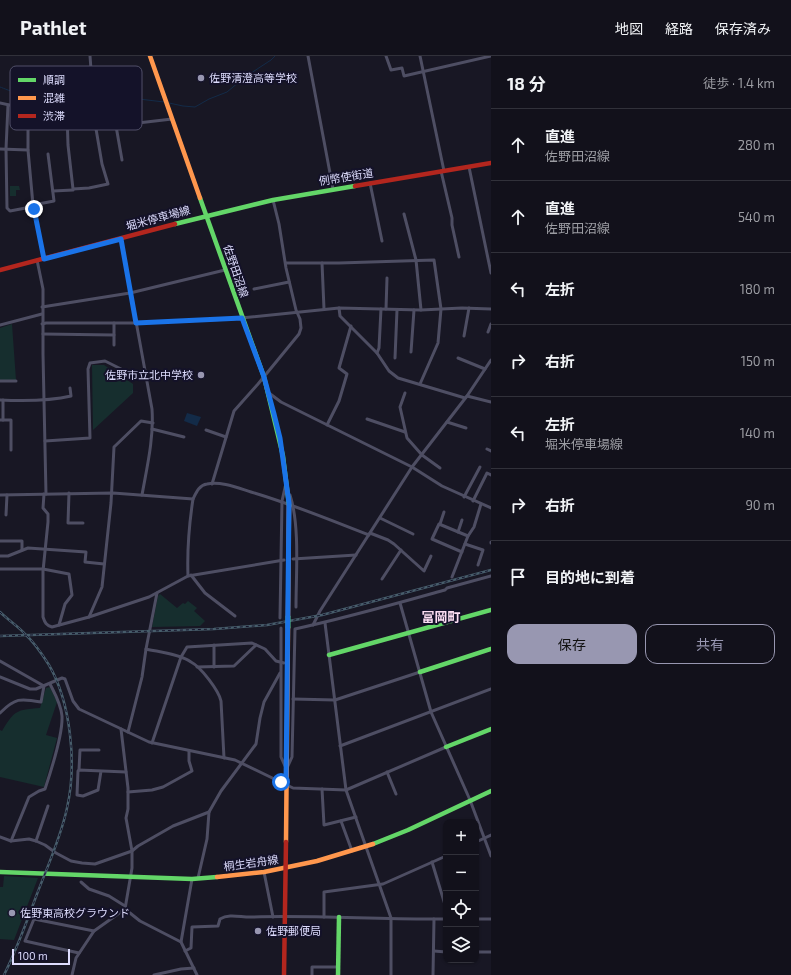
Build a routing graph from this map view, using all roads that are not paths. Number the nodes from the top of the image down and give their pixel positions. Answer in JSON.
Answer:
{"nodes":[{"id":1,"x":90,"y":56,"type":"edge"},
{"id":2,"x":150,"y":56,"type":"edge"},
{"id":3,"x":308,"y":56,"type":"edge"},
{"id":4,"x":386,"y":56,"type":"edge"},
{"id":5,"x":420,"y":56,"type":"edge"},
{"id":6,"x":491,"y":56,"type":"edge"},
{"id":7,"x":91,"y":66,"type":"edge"},
{"id":8,"x":423,"y":72,"type":"junction"},
{"id":9,"x":0,"y":103,"type":"edge"},
{"id":10,"x":8,"y":105,"type":"joint"},
{"id":11,"x":173,"y":119,"type":"junction"},
{"id":12,"x":142,"y":123,"type":"edge"},
{"id":13,"x":28,"y":130,"type":"edge"},
{"id":14,"x":68,"y":130,"type":"edge"},
{"id":15,"x":96,"y":130,"type":"edge"},
{"id":16,"x":117,"y":130,"type":"edge"},
{"id":17,"x":0,"y":149,"type":"edge"},
{"id":18,"x":6,"y":149,"type":"junction"},
{"id":19,"x":28,"y":150,"type":"junction"},
{"id":20,"x":48,"y":154,"type":"dead end"},
{"id":21,"x":122,"y":160,"type":"dead end"},
{"id":22,"x":491,"y":163,"type":"edge"},
{"id":23,"x":470,"y":167,"type":"junction"},
{"id":24,"x":442,"y":171,"type":"junction"},
{"id":25,"x":370,"y":183,"type":"junction"},
{"id":26,"x":333,"y":189,"type":"junction"},
{"id":27,"x":74,"y":190,"type":"junction"},
{"id":28,"x":53,"y":191,"type":"junction"},
{"id":29,"x":273,"y":200,"type":"junction"},
{"id":30,"x":32,"y":206,"type":"junction"},
{"id":31,"x":404,"y":214,"type":"dead end"},
{"id":32,"x":206,"y":216,"type":"junction"},
{"id":33,"x":121,"y":239,"type":"junction"},
{"id":34,"x":382,"y":241,"type":"dead end"},
{"id":35,"x":459,"y":257,"type":"dead end"},
{"id":36,"x":44,"y":259,"type":"junction"},
{"id":37,"x":37,"y":260,"type":"junction"},
{"id":38,"x":416,"y":260,"type":"junction"},
{"id":39,"x":286,"y":263,"type":"junction"},
{"id":40,"x":322,"y":263,"type":"junction"},
{"id":41,"x":0,"y":270,"type":"edge"},
{"id":42,"x":225,"y":270,"type":"junction"},
{"id":43,"x":491,"y":273,"type":"edge"},
{"id":44,"x":387,"y":278,"type":"dead end"},
{"id":45,"x":290,"y":282,"type":"junction"},
{"id":46,"x":254,"y":289,"type":"dead end"},
{"id":47,"x":130,"y":293,"type":"junction"},
{"id":48,"x":42,"y":307,"type":"junction"},
{"id":49,"x":339,"y":308,"type":"junction"},
{"id":50,"x":469,"y":308,"type":"junction"},
{"id":51,"x":324,"y":309,"type":"junction"},
{"id":52,"x":381,"y":309,"type":"junction"},
{"id":53,"x":386,"y":309,"type":"junction"},
{"id":54,"x":441,"y":309,"type":"junction"},
{"id":55,"x":491,"y":309,"type":"edge"},
{"id":56,"x":397,"y":310,"type":"junction"},
{"id":57,"x":414,"y":310,"type":"junction"},
{"id":58,"x":421,"y":310,"type":"junction"},
{"id":59,"x":298,"y":312,"type":"junction"},
{"id":60,"x":42,"y":314,"type":"junction"},
{"id":61,"x":242,"y":318,"type":"junction"},
{"id":62,"x":114,"y":323,"type":"junction"},
{"id":63,"x":136,"y":323,"type":"junction"},
{"id":64,"x":42,"y":324,"type":"junction"},
{"id":65,"x":491,"y":324,"type":"edge"},
{"id":66,"x":0,"y":325,"type":"edge"},
{"id":67,"x":351,"y":326,"type":"junction"},
{"id":68,"x":488,"y":332,"type":"dead end"},
{"id":69,"x":42,"y":334,"type":"junction"},
{"id":70,"x":114,"y":335,"type":"junction"},
{"id":71,"x":464,"y":336,"type":"dead end"},
{"id":72,"x":114,"y":345,"type":"dead end"},
{"id":73,"x":411,"y":352,"type":"dead end"},
{"id":74,"x":377,"y":353,"type":"junction"},
{"id":75,"x":395,"y":358,"type":"dead end"},
{"id":76,"x":458,"y":358,"type":"dead end"},
{"id":77,"x":491,"y":360,"type":"edge"},
{"id":78,"x":485,"y":369,"type":"junction"},
{"id":79,"x":125,"y":371,"type":"dead end"},
{"id":80,"x":264,"y":377,"type":"junction"},
{"id":81,"x":0,"y":381,"type":"edge"},
{"id":82,"x":16,"y":381,"type":"dead end"},
{"id":83,"x":420,"y":384,"type":"junction"},
{"id":84,"x":70,"y":388,"type":"dead end"},
{"id":85,"x":268,"y":392,"type":"junction"},
{"id":86,"x":405,"y":393,"type":"dead end"},
{"id":87,"x":466,"y":397,"type":"junction"},
{"id":88,"x":43,"y":399,"type":"junction"},
{"id":89,"x":1,"y":400,"type":"edge"},
{"id":90,"x":491,"y":402,"type":"edge"},
{"id":91,"x":367,"y":419,"type":"dead end"},
{"id":92,"x":1,"y":420,"type":"edge"},
{"id":93,"x":447,"y":422,"type":"junction"},
{"id":94,"x":153,"y":423,"type":"junction"},
{"id":95,"x":327,"y":425,"type":"junction"},
{"id":96,"x":466,"y":428,"type":"dead end"},
{"id":97,"x":152,"y":429,"type":"junction"},
{"id":98,"x":206,"y":430,"type":"dead end"},
{"id":99,"x":405,"y":432,"type":"junction"},
{"id":100,"x":184,"y":437,"type":"dead end"},
{"id":101,"x":226,"y":437,"type":"junction"},
{"id":102,"x":45,"y":441,"type":"junction"},
{"id":103,"x":486,"y":449,"type":"dead end"},
{"id":104,"x":11,"y":450,"type":"dead end"},
{"id":105,"x":491,"y":452,"type":"edge"},
{"id":106,"x":422,"y":455,"type":"junction"},
{"id":107,"x":480,"y":467,"type":"dead end"},
{"id":108,"x":412,"y":468,"type":"junction"},
{"id":109,"x":440,"y":468,"type":"dead end"},
{"id":110,"x":491,"y":475,"type":"edge"},
{"id":111,"x":286,"y":481,"type":"junction"},
{"id":112,"x":212,"y":484,"type":"junction"},
{"id":113,"x":69,"y":493,"type":"junction"},
{"id":114,"x":112,"y":493,"type":"junction"},
{"id":115,"x":7,"y":494,"type":"junction"},
{"id":116,"x":45,"y":494,"type":"junction"},
{"id":117,"x":0,"y":495,"type":"edge"},
{"id":118,"x":142,"y":495,"type":"junction"},
{"id":119,"x":464,"y":497,"type":"junction"},
{"id":120,"x":193,"y":499,"type":"junction"},
{"id":121,"x":473,"y":500,"type":"junction"},
{"id":122,"x":282,"y":501,"type":"junction"},
{"id":123,"x":491,"y":502,"type":"edge"},
{"id":124,"x":291,"y":504,"type":"junction"},
{"id":125,"x":481,"y":504,"type":"junction"},
{"id":126,"x":490,"y":508,"type":"edge"},
{"id":127,"x":444,"y":512,"type":"dead end"},
{"id":128,"x":6,"y":515,"type":"dead end"},
{"id":129,"x":380,"y":518,"type":"junction"},
{"id":130,"x":462,"y":520,"type":"dead end"},
{"id":131,"x":83,"y":523,"type":"dead end"},
{"id":132,"x":440,"y":524,"type":"junction"},
{"id":133,"x":458,"y":532,"type":"junction"},
{"id":134,"x":370,"y":534,"type":"junction"},
{"id":135,"x":413,"y":534,"type":"dead end"},
{"id":136,"x":468,"y":536,"type":"junction"},
{"id":137,"x":0,"y":541,"type":"edge"},
{"id":138,"x":465,"y":544,"type":"junction"},
{"id":139,"x":22,"y":550,"type":"junction"},
{"id":140,"x":46,"y":550,"type":"junction"},
{"id":141,"x":402,"y":550,"type":"junction"},
{"id":142,"x":462,"y":552,"type":"junction"},
{"id":143,"x":356,"y":555,"type":"junction"},
{"id":144,"x":0,"y":556,"type":"edge"},
{"id":145,"x":430,"y":556,"type":"dead end"},
{"id":146,"x":294,"y":559,"type":"junction"},
{"id":147,"x":283,"y":560,"type":"junction"},
{"id":148,"x":104,"y":564,"type":"junction"},
{"id":149,"x":478,"y":566,"type":"dead end"},
{"id":150,"x":0,"y":569,"type":"edge"},
{"id":151,"x":43,"y":569,"type":"junction"},
{"id":152,"x":190,"y":576,"type":"junction"},
{"id":153,"x":491,"y":576,"type":"edge"},
{"id":154,"x":452,"y":577,"type":"dead end"},
{"id":155,"x":382,"y":579,"type":"dead end"},
{"id":156,"x":157,"y":593,"type":"junction"},
{"id":157,"x":400,"y":603,"type":"junction"},
{"id":158,"x":296,"y":607,"type":"dead end"},
{"id":159,"x":491,"y":610,"type":"edge"},
{"id":160,"x":235,"y":616,"type":"dead end"},
{"id":161,"x":89,"y":617,"type":"junction"},
{"id":162,"x":280,"y":618,"type":"dead end"},
{"id":163,"x":325,"y":623,"type":"junction"},
{"id":164,"x":59,"y":625,"type":"junction"},
{"id":165,"x":313,"y":625,"type":"junction"},
{"id":166,"x":280,"y":628,"type":"dead end"},
{"id":167,"x":409,"y":633,"type":"junction"},
{"id":168,"x":214,"y":645,"type":"junction"},
{"id":169,"x":256,"y":645,"type":"junction"},
{"id":170,"x":146,"y":649,"type":"junction"},
{"id":171,"x":491,"y":649,"type":"edge"},
{"id":172,"x":329,"y":655,"type":"junction"},
{"id":173,"x":181,"y":657,"type":"junction"},
{"id":174,"x":0,"y":661,"type":"edge"},
{"id":175,"x":282,"y":663,"type":"junction"},
{"id":176,"x":214,"y":667,"type":"junction"},
{"id":177,"x":197,"y":668,"type":"junction"},
{"id":178,"x":420,"y":672,"type":"junction"},
{"id":179,"x":280,"y":673,"type":"junction"},
{"id":180,"x":0,"y":677,"type":"edge"},
{"id":181,"x":50,"y":684,"type":"junction"},
{"id":182,"x":44,"y":686,"type":"junction"},
{"id":183,"x":491,"y":689,"type":"edge"},
{"id":184,"x":293,"y":699,"type":"junction"},
{"id":185,"x":335,"y":700,"type":"junction"},
{"id":186,"x":431,"y":712,"type":"junction"},
{"id":187,"x":0,"y":713,"type":"edge"},
{"id":188,"x":121,"y":729,"type":"junction"},
{"id":189,"x":491,"y":729,"type":"edge"},
{"id":190,"x":128,"y":732,"type":"junction"},
{"id":191,"x":152,"y":743,"type":"junction"},
{"id":192,"x":340,"y":746,"type":"junction"},
{"id":193,"x":446,"y":747,"type":"junction"},
{"id":194,"x":99,"y":750,"type":"dead end"},
{"id":195,"x":189,"y":751,"type":"junction"},
{"id":196,"x":224,"y":758,"type":"junction"},
{"id":197,"x":242,"y":763,"type":"junction"},
{"id":198,"x":79,"y":770,"type":"junction"},
{"id":199,"x":287,"y":770,"type":"junction"},
{"id":200,"x":101,"y":771,"type":"junction"},
{"id":201,"x":126,"y":772,"type":"junction"},
{"id":202,"x":387,"y":772,"type":"junction"},
{"id":203,"x":286,"y":785,"type":"junction"},
{"id":204,"x":322,"y":789,"type":"junction"},
{"id":205,"x":346,"y":790,"type":"junction"},
{"id":206,"x":491,"y":791,"type":"edge"},
{"id":207,"x":128,"y":792,"type":"junction"},
{"id":208,"x":396,"y":794,"type":"dead end"},
{"id":209,"x":470,"y":800,"type":"junction"},
{"id":210,"x":48,"y":806,"type":"dead end"},
{"id":211,"x":209,"y":812,"type":"junction"},
{"id":212,"x":356,"y":817,"type":"junction"},
{"id":213,"x":341,"y":820,"type":"junction"},
{"id":214,"x":491,"y":836,"type":"edge"},
{"id":215,"x":0,"y":837,"type":"edge"},
{"id":216,"x":485,"y":838,"type":"junction"},
{"id":217,"x":11,"y":840,"type":"junction"},
{"id":218,"x":36,"y":841,"type":"junction"},
{"id":219,"x":479,"y":841,"type":"edge"},
{"id":220,"x":366,"y":847,"type":"junction"},
{"id":221,"x":132,"y":851,"type":"junction"},
{"id":222,"x":352,"y":851,"type":"junction"},
{"id":223,"x":491,"y":856,"type":"edge"},
{"id":224,"x":443,"y":857,"type":"edge"},
{"id":225,"x":432,"y":862,"type":"junction"},
{"id":226,"x":284,"y":869,"type":"junction"},
{"id":227,"x":0,"y":872,"type":"edge"},
{"id":228,"x":264,"y":872,"type":"junction"},
{"id":229,"x":131,"y":877,"type":"junction"},
{"id":230,"x":198,"y":878,"type":"junction"},
{"id":231,"x":192,"y":879,"type":"junction"},
{"id":232,"x":81,"y":882,"type":"dead end"},
{"id":233,"x":379,"y":884,"type":"junction"},
{"id":234,"x":443,"y":898,"type":"edge"},
{"id":235,"x":125,"y":908,"type":"junction"},
{"id":236,"x":273,"y":917,"type":"junction"},
{"id":237,"x":284,"y":917,"type":"junction"},
{"id":238,"x":324,"y":917,"type":"junction"},
{"id":239,"x":339,"y":918,"type":"junction"},
{"id":240,"x":391,"y":918,"type":"junction"},
{"id":241,"x":434,"y":919,"type":"junction"},
{"id":242,"x":443,"y":919,"type":"edge"},
{"id":243,"x":479,"y":919,"type":"edge"},
{"id":244,"x":491,"y":919,"type":"edge"},
{"id":245,"x":94,"y":931,"type":"junction"},
{"id":246,"x":181,"y":942,"type":"junction"},
{"id":247,"x":185,"y":951,"type":"junction"},
{"id":248,"x":434,"y":951,"type":"junction"},
{"id":249,"x":443,"y":952,"type":"edge"},
{"id":250,"x":479,"y":952,"type":"edge"},
{"id":251,"x":491,"y":952,"type":"edge"},
{"id":252,"x":79,"y":953,"type":"junction"},
{"id":253,"x":338,"y":967,"type":"junction"},
{"id":254,"x":194,"y":968,"type":"junction"},
{"id":255,"x":72,"y":975,"type":"edge"},
{"id":256,"x":154,"y":975,"type":"edge"},
{"id":257,"x":197,"y":975,"type":"edge"},
{"id":258,"x":284,"y":975,"type":"edge"},
{"id":259,"x":312,"y":975,"type":"edge"},
{"id":260,"x":338,"y":975,"type":"edge"},
{"id":261,"x":391,"y":975,"type":"edge"},
{"id":262,"x":433,"y":975,"type":"edge"}],
"edges":[{"from":1,"to":7,"type":"street"},
{"from":2,"to":11,"type":"main road","name":"佐野田沼線"},
{"from":3,"to":26,"type":"street"},
{"from":4,"to":8,"type":"street"},
{"from":5,"to":8,"type":"street"},
{"from":6,"to":8,"type":"street"},
{"from":8,"to":24,"type":"street"},
{"from":9,"to":10,"type":"street"},
{"from":10,"to":18,"type":"street"},
{"from":11,"to":12,"type":"street"},
{"from":11,"to":32,"type":"main road","name":"佐野田沼線"},
{"from":13,"to":19,"type":"street"},
{"from":14,"to":27,"type":"street"},
{"from":15,"to":27,"type":"street"},
{"from":16,"to":21,"type":"street"},
{"from":17,"to":18,"type":"street"},
{"from":18,"to":19,"type":"street"},
{"from":18,"to":30,"type":"street"},
{"from":19,"to":30,"type":"street"},
{"from":20,"to":28,"type":"street"},
{"from":22,"to":23,"type":"main road","name":"例幣使街道"},
{"from":23,"to":24,"type":"main road","name":"例幣使街道"},
{"from":23,"to":43,"type":"street"},
{"from":24,"to":25,"type":"main road","name":"例幣使街道"},
{"from":24,"to":35,"type":"street"},
{"from":25,"to":26,"type":"main road","name":"例幣使街道"},
{"from":25,"to":34,"type":"street"},
{"from":26,"to":29,"type":"main road","name":"例幣使街道"},
{"from":27,"to":28,"type":"street"},
{"from":28,"to":30,"type":"street"},
{"from":29,"to":32,"type":"main road","name":"例幣使街道"},
{"from":29,"to":39,"type":"street"},
{"from":30,"to":36,"type":"street"},
{"from":31,"to":38,"type":"street"},
{"from":32,"to":33,"type":"main road","name":"堀米停車場線"},
{"from":32,"to":42,"type":"main road","name":"佐野田沼線"},
{"from":33,"to":36,"type":"main road","name":"堀米停車場線"},
{"from":33,"to":47,"type":"street"},
{"from":36,"to":37,"type":"main road","name":"堀米停車場線"},
{"from":37,"to":41,"type":"main road","name":"堀米停車場線"},
{"from":37,"to":48,"type":"street"},
{"from":38,"to":40,"type":"street"},
{"from":38,"to":54,"type":"street"},
{"from":38,"to":58,"type":"street"},
{"from":39,"to":40,"type":"street"},
{"from":39,"to":45,"type":"street"},
{"from":40,"to":51,"type":"street"},
{"from":42,"to":47,"type":"street"},
{"from":42,"to":61,"type":"main road","name":"佐野田沼線"},
{"from":44,"to":53,"type":"street"},
{"from":45,"to":46,"type":"street"},
{"from":45,"to":59,"type":"street"},
{"from":47,"to":48,"type":"street"},
{"from":47,"to":63,"type":"street"},
{"from":48,"to":60,"type":"street"},
{"from":49,"to":51,"type":"street"},
{"from":49,"to":52,"type":"street"},
{"from":49,"to":67,"type":"street"},
{"from":50,"to":54,"type":"street"},
{"from":50,"to":55,"type":"street"},
{"from":50,"to":71,"type":"street"},
{"from":51,"to":59,"type":"street"},
{"from":52,"to":53,"type":"street"},
{"from":52,"to":74,"type":"street"},
{"from":53,"to":56,"type":"street"},
{"from":54,"to":58,"type":"street"},
{"from":54,"to":83,"type":"street"},
{"from":56,"to":57,"type":"street"},
{"from":56,"to":75,"type":"street"},
{"from":57,"to":58,"type":"street"},
{"from":57,"to":73,"type":"street"},
{"from":59,"to":61,"type":"street"},
{"from":59,"to":80,"type":"street"},
{"from":60,"to":64,"type":"street"},
{"from":60,"to":66,"type":"street"},
{"from":61,"to":63,"type":"street"},
{"from":61,"to":80,"type":"main road","name":"佐野田沼線"},
{"from":62,"to":63,"type":"street"},
{"from":62,"to":64,"type":"street"},
{"from":62,"to":70,"type":"street"},
{"from":63,"to":94,"type":"street"},
{"from":64,"to":69,"type":"street"},
{"from":65,"to":68,"type":"street"},
{"from":67,"to":74,"type":"street"},
{"from":67,"to":95,"type":"street"},
{"from":69,"to":70,"type":"street"},
{"from":69,"to":88,"type":"street"},
{"from":70,"to":72,"type":"street"},
{"from":74,"to":83,"type":"street"},
{"from":76,"to":78,"type":"street"},
{"from":77,"to":78,"type":"street"},
{"from":78,"to":87,"type":"street"},
{"from":79,"to":102,"type":"street"},
{"from":80,"to":85,"type":"main road","name":"佐野田沼線"},
{"from":80,"to":101,"type":"street"},
{"from":81,"to":82,"type":"street"},
{"from":83,"to":87,"type":"street"},
{"from":84,"to":88,"type":"street"},
{"from":85,"to":95,"type":"street"},
{"from":85,"to":111,"type":"main road","name":"佐野田沼線"},
{"from":86,"to":99,"type":"street"},
{"from":87,"to":90,"type":"street"},
{"from":87,"to":93,"type":"street"},
{"from":88,"to":89,"type":"street"},
{"from":88,"to":102,"type":"street"},
{"from":89,"to":92,"type":"street"},
{"from":91,"to":99,"type":"street"},
{"from":92,"to":104,"type":"street"},
{"from":93,"to":96,"type":"street"},
{"from":93,"to":106,"type":"street"},
{"from":94,"to":97,"type":"street"},
{"from":94,"to":114,"type":"street"},
{"from":95,"to":108,"type":"street"},
{"from":97,"to":100,"type":"street"},
{"from":97,"to":118,"type":"street"},
{"from":98,"to":101,"type":"street"},
{"from":99,"to":106,"type":"street"},
{"from":101,"to":112,"type":"street"},
{"from":102,"to":116,"type":"street"},
{"from":103,"to":105,"type":"street"},
{"from":106,"to":108,"type":"street"},
{"from":106,"to":109,"type":"street"},
{"from":107,"to":119,"type":"street"},
{"from":108,"to":119,"type":"street"},
{"from":108,"to":129,"type":"street"},
{"from":110,"to":121,"type":"street"},
{"from":111,"to":122,"type":"street"},
{"from":111,"to":124,"type":"main road","name":"佐野田沼線"},
{"from":112,"to":120,"type":"street"},
{"from":112,"to":122,"type":"street"},
{"from":113,"to":114,"type":"street"},
{"from":113,"to":116,"type":"street"},
{"from":113,"to":131,"type":"street"},
{"from":114,"to":118,"type":"street"},
{"from":114,"to":148,"type":"street"},
{"from":115,"to":116,"type":"street"},
{"from":115,"to":117,"type":"street"},
{"from":115,"to":128,"type":"street"},
{"from":116,"to":140,"type":"street"},
{"from":118,"to":120,"type":"street"},
{"from":119,"to":121,"type":"street"},
{"from":120,"to":152,"type":"street"},
{"from":121,"to":125,"type":"street"},
{"from":122,"to":124,"type":"street"},
{"from":122,"to":147,"type":"street"},
{"from":123,"to":126,"type":"street"},
{"from":124,"to":134,"type":"street"},
{"from":124,"to":146,"type":"street"},
{"from":124,"to":199,"type":"main road","name":"佐野田沼線","bridge":true},
{"from":125,"to":126,"type":"street"},
{"from":125,"to":136,"type":"street"},
{"from":127,"to":132,"type":"street"},
{"from":129,"to":134,"type":"street"},
{"from":129,"to":135,"type":"street"},
{"from":130,"to":133,"type":"street"},
{"from":132,"to":133,"type":"street"},
{"from":132,"to":142,"type":"street"},
{"from":133,"to":136,"type":"street"},
{"from":134,"to":141,"type":"street"},
{"from":134,"to":143,"type":"street"},
{"from":136,"to":138,"type":"street"},
{"from":137,"to":139,"type":"street"},
{"from":138,"to":142,"type":"street"},
{"from":138,"to":149,"type":"street"},
{"from":139,"to":140,"type":"street"},
{"from":139,"to":144,"type":"street"},
{"from":140,"to":148,"type":"street"},
{"from":140,"to":151,"type":"street"},
{"from":141,"to":145,"type":"street"},
{"from":141,"to":155,"type":"street"},
{"from":142,"to":154,"type":"street"},
{"from":143,"to":146,"type":"street"},
{"from":143,"to":165,"type":"street"},
{"from":146,"to":158,"type":"street"},
{"from":147,"to":152,"type":"street"},
{"from":147,"to":162,"type":"street"},
{"from":148,"to":161,"type":"street"},
{"from":150,"to":151,"type":"street"},
{"from":151,"to":164,"type":"street"},
{"from":151,"to":164,"type":"street"},
{"from":152,"to":156,"type":"street"},
{"from":152,"to":160,"type":"street"},
{"from":153,"to":157,"type":"street"},
{"from":156,"to":161,"type":"street"},
{"from":156,"to":170,"type":"street"},
{"from":157,"to":163,"type":"street"},
{"from":157,"to":167,"type":"street"},
{"from":159,"to":167,"type":"main road"},
{"from":161,"to":164,"type":"street"},
{"from":163,"to":165,"type":"street"},
{"from":163,"to":172,"type":"street"},
{"from":165,"to":184,"type":"street"},
{"from":166,"to":175,"type":"street"},
{"from":167,"to":172,"type":"main road"},
{"from":167,"to":178,"type":"street"},
{"from":168,"to":169,"type":"street"},
{"from":168,"to":173,"type":"street"},
{"from":168,"to":176,"type":"street"},
{"from":169,"to":175,"type":"street"},
{"from":169,"to":176,"type":"street"},
{"from":170,"to":173,"type":"street"},
{"from":170,"to":190,"type":"street"},
{"from":171,"to":178,"type":"main road"},
{"from":172,"to":185,"type":"street"},
{"from":173,"to":177,"type":"street"},
{"from":173,"to":191,"type":"street"},
{"from":174,"to":182,"type":"street"},
{"from":175,"to":179,"type":"street"},
{"from":176,"to":177,"type":"street"},
{"from":177,"to":196,"type":"street"},
{"from":178,"to":185,"type":"street"},
{"from":178,"to":186,"type":"street"},
{"from":179,"to":197,"type":"street"},
{"from":179,"to":199,"type":"street"},
{"from":180,"to":182,"type":"street"},
{"from":181,"to":182,"type":"street"},
{"from":181,"to":188,"type":"street"},
{"from":181,"to":217,"type":"street"},
{"from":182,"to":187,"type":"street"},
{"from":183,"to":186,"type":"street"},
{"from":184,"to":185,"type":"street"},
{"from":184,"to":199,"type":"street"},
{"from":185,"to":192,"type":"street"},
{"from":186,"to":192,"type":"street"},
{"from":186,"to":193,"type":"street"},
{"from":188,"to":190,"type":"street"},
{"from":188,"to":201,"type":"street"},
{"from":189,"to":193,"type":"main road"},
{"from":190,"to":191,"type":"street"},
{"from":191,"to":195,"type":"street"},
{"from":192,"to":205,"type":"street"},
{"from":193,"to":202,"type":"street"},
{"from":193,"to":209,"type":"street"},
{"from":194,"to":198,"type":"street"},
{"from":195,"to":196,"type":"street"},
{"from":195,"to":207,"type":"street"},
{"from":196,"to":197,"type":"street"},
{"from":197,"to":203,"type":"street"},
{"from":197,"to":211,"type":"street"},
{"from":198,"to":200,"type":"street"},
{"from":198,"to":200,"type":"street"},
{"from":199,"to":203,"type":"main road"},
{"from":200,"to":201,"type":"street"},
{"from":201,"to":207,"type":"street"},
{"from":202,"to":205,"type":"street"},
{"from":202,"to":208,"type":"street"},
{"from":203,"to":204,"type":"street"},
{"from":203,"to":226,"type":"main road"},
{"from":204,"to":205,"type":"street"},
{"from":204,"to":213,"type":"street"},
{"from":205,"to":212,"type":"street"},
{"from":206,"to":209,"type":"main road","name":"桐生岩舟線"},
{"from":207,"to":221,"type":"street"},
{"from":209,"to":216,"type":"street"},
{"from":209,"to":220,"type":"main road","name":"桐生岩舟線"},
{"from":210,"to":218,"type":"street"},
{"from":211,"to":221,"type":"street"},
{"from":211,"to":230,"type":"street"},
{"from":212,"to":213,"type":"street"},
{"from":212,"to":220,"type":"street"},
{"from":213,"to":222,"type":"street"},
{"from":214,"to":216,"type":"street"},
{"from":215,"to":217,"type":"street"},
{"from":216,"to":219,"type":"street"},
{"from":216,"to":223,"type":"street"},
{"from":217,"to":218,"type":"street"},
{"from":218,"to":221,"type":"street"},
{"from":220,"to":222,"type":"main road","name":"桐生岩舟線"},
{"from":220,"to":233,"type":"street"},
{"from":221,"to":229,"type":"street"},
{"from":222,"to":226,"type":"main road","name":"桐生岩舟線"},
{"from":224,"to":225,"type":"street"},
{"from":225,"to":233,"type":"street"},
{"from":225,"to":234,"type":"street"},
{"from":226,"to":228,"type":"main road","name":"桐生岩舟線"},
{"from":226,"to":237,"type":"main road"},
{"from":227,"to":229,"type":"main road","name":"桐生岩舟線"},
{"from":228,"to":230,"type":"main road","name":"桐生岩舟線"},
{"from":228,"to":236,"type":"street"},
{"from":229,"to":231,"type":"main road","name":"桐生岩舟線"},
{"from":229,"to":235,"type":"street"},
{"from":230,"to":231,"type":"main road","name":"桐生岩舟線"},
{"from":231,"to":246,"type":"street"},
{"from":232,"to":235,"type":"street"},
{"from":233,"to":238,"type":"street"},
{"from":233,"to":240,"type":"street"},
{"from":235,"to":245,"type":"street"},
{"from":235,"to":246,"type":"street"},
{"from":236,"to":237,"type":"street"},
{"from":236,"to":247,"type":"street"},
{"from":237,"to":238,"type":"street"},
{"from":237,"to":258,"type":"main road"},
{"from":238,"to":239,"type":"street"},
{"from":239,"to":240,"type":"street"},
{"from":239,"to":253,"type":"main road"},
{"from":240,"to":241,"type":"street"},
{"from":240,"to":261,"type":"street"},
{"from":241,"to":242,"type":"street"},
{"from":241,"to":248,"type":"street"},
{"from":243,"to":244,"type":"street"},
{"from":245,"to":252,"type":"street"},
{"from":245,"to":252,"type":"street"},
{"from":246,"to":247,"type":"street"},
{"from":247,"to":254,"type":"street"},
{"from":248,"to":249,"type":"street"},
{"from":248,"to":262,"type":"street"},
{"from":250,"to":251,"type":"street"},
{"from":252,"to":255,"type":"street"},
{"from":253,"to":259,"type":"street"},
{"from":253,"to":260,"type":"main road"},
{"from":254,"to":256,"type":"street"},
{"from":254,"to":257,"type":"street"}]}
